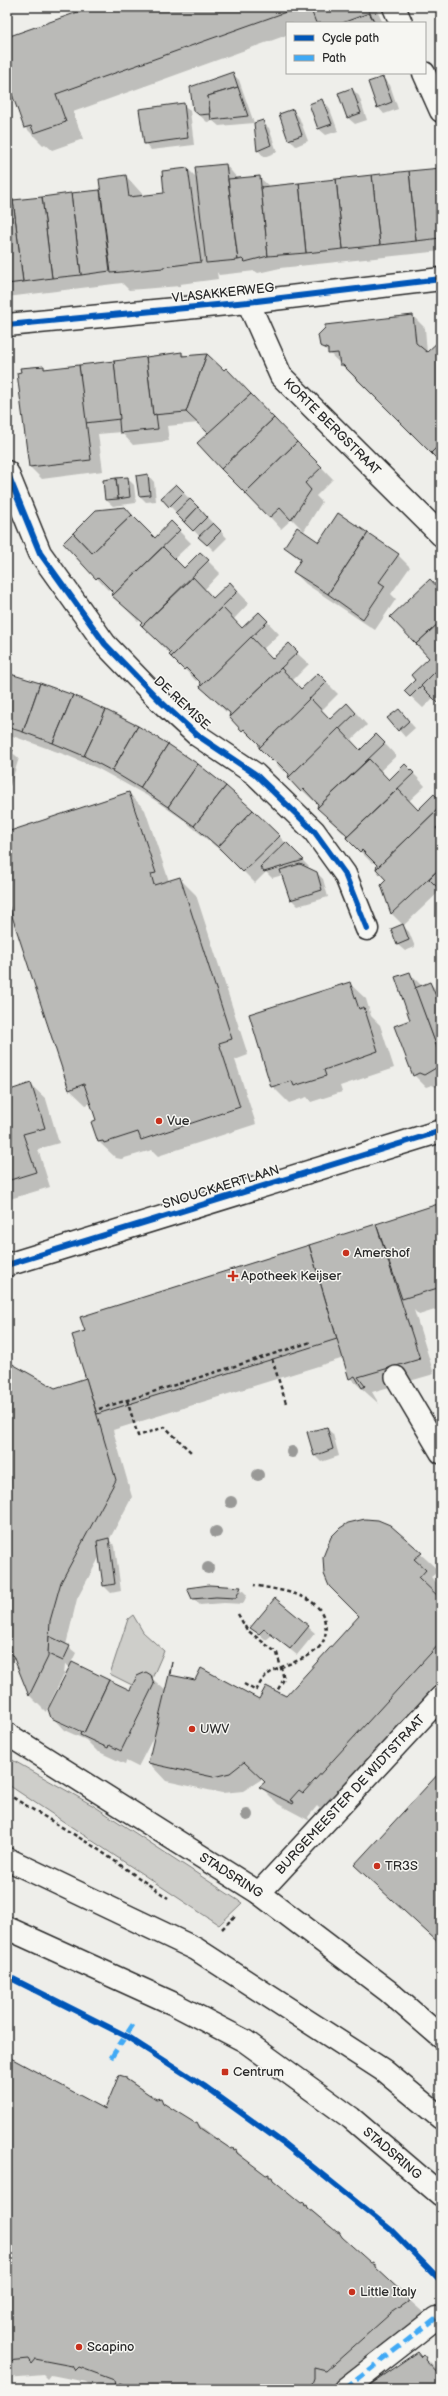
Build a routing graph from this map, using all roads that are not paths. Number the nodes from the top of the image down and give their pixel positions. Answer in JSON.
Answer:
{"nodes":[{"id":1,"x":394,"y":7,"type":"edge"},
{"id":2,"x":401,"y":22,"type":"edge"},
{"id":3,"x":424,"y":74,"type":"edge"},
{"id":4,"x":441,"y":110,"type":"edge"},
{"id":5,"x":441,"y":279,"type":"edge"},
{"id":6,"x":248,"y":302,"type":"junction"},
{"id":7,"x":7,"y":325,"type":"edge"},
{"id":8,"x":7,"y":472,"type":"edge"},
{"id":9,"x":441,"y":535,"type":"edge"},
{"id":10,"x":367,"y":929,"type":"dead end"},
{"id":11,"x":441,"y":1131,"type":"edge"},
{"id":12,"x":7,"y":1265,"type":"edge"},
{"id":13,"x":396,"y":1376,"type":"dead end"},
{"id":14,"x":441,"y":1453,"type":"edge"},
{"id":15,"x":441,"y":1697,"type":"edge"},
{"id":16,"x":7,"y":1734,"type":"edge"},
{"id":17,"x":7,"y":1859,"type":"edge"},
{"id":18,"x":259,"y":1893,"type":"junction"},
{"id":19,"x":7,"y":1928,"type":"edge"},
{"id":20,"x":441,"y":2037,"type":"edge"},
{"id":21,"x":441,"y":2118,"type":"edge"},
{"id":22,"x":441,"y":2195,"type":"edge"},
{"id":23,"x":436,"y":2318,"type":"dead end"},
{"id":24,"x":345,"y":2389,"type":"edge"}],
"edges":[{"from":1,"to":2,"type":"street"},
{"from":3,"to":4,"type":"street"},
{"from":5,"to":6,"type":"street","name":"VLASAKKERWEG"},
{"from":6,"to":7,"type":"street","name":"VLASAKKERWEG"},
{"from":6,"to":9,"type":"street","name":"KORTE BERGSTRAAT"},
{"from":8,"to":10,"type":"street","name":"DE REMISE"},
{"from":11,"to":12,"type":"street","name":"SNOUCKAERTLAAN"},
{"from":13,"to":14,"type":"lane"},
{"from":15,"to":18,"type":"street","name":"BURGEMEESTER DE WIDTSTRAAT"},
{"from":16,"to":18,"type":"street","name":"STADSRING"},
{"from":17,"to":21,"type":"street"},
{"from":18,"to":20,"type":"street","name":"STADSRING"},
{"from":19,"to":22,"type":"street","name":"STADSRING"},
{"from":23,"to":24,"type":"street"}]}
